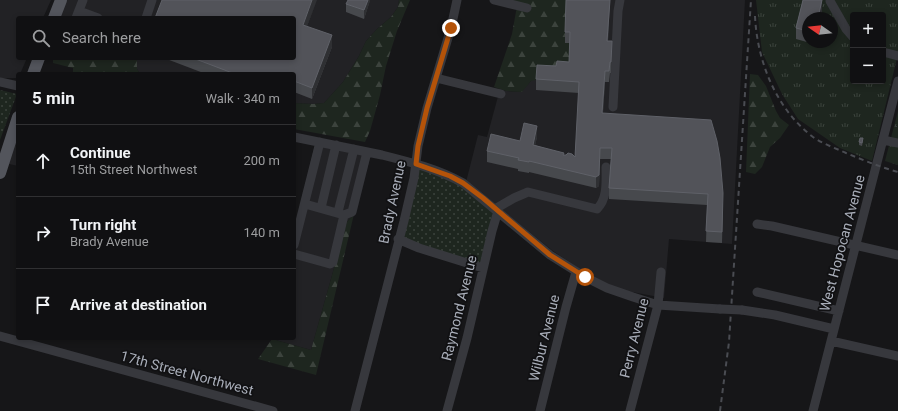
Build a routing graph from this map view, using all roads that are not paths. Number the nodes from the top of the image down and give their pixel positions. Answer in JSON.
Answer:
{"nodes":[{"id":1,"x":61,"y":0,"type":"edge"},
{"id":2,"x":83,"y":0,"type":"edge"},
{"id":3,"x":152,"y":0,"type":"edge"},
{"id":4,"x":457,"y":0,"type":"edge"},
{"id":5,"x":494,"y":0,"type":"edge"},
{"id":6,"x":620,"y":0,"type":"edge"},
{"id":7,"x":830,"y":1,"type":"dead end"},
{"id":8,"x":527,"y":8,"type":"dead end"},
{"id":9,"x":77,"y":14,"type":"edge"},
{"id":10,"x":55,"y":16,"type":"edge"},
{"id":11,"x":88,"y":16,"type":"edge"},
{"id":12,"x":147,"y":16,"type":"edge"},
{"id":13,"x":850,"y":33,"type":"edge"},
{"id":14,"x":886,"y":53,"type":"edge"},
{"id":15,"x":898,"y":56,"type":"edge"},
{"id":16,"x":38,"y":60,"type":"edge"},
{"id":17,"x":34,"y":72,"type":"edge"},
{"id":18,"x":436,"y":78,"type":"junction"},
{"id":19,"x":898,"y":81,"type":"edge"},
{"id":20,"x":0,"y":82,"type":"edge"},
{"id":21,"x":16,"y":86,"type":"edge"},
{"id":22,"x":501,"y":94,"type":"dead end"},
{"id":23,"x":613,"y":107,"type":"dead end"},
{"id":24,"x":16,"y":123,"type":"edge"},
{"id":25,"x":296,"y":137,"type":"edge"},
{"id":26,"x":883,"y":140,"type":"junction"},
{"id":27,"x":320,"y":142,"type":"junction"},
{"id":28,"x":898,"y":143,"type":"edge"},
{"id":29,"x":336,"y":145,"type":"junction"},
{"id":30,"x":354,"y":149,"type":"junction"},
{"id":31,"x":367,"y":152,"type":"junction"},
{"id":32,"x":416,"y":164,"type":"junction"},
{"id":33,"x":606,"y":167,"type":"dead end"},
{"id":34,"x":0,"y":174,"type":"edge"},
{"id":35,"x":304,"y":204,"type":"junction"},
{"id":36,"x":321,"y":208,"type":"junction"},
{"id":37,"x":497,"y":210,"type":"junction"},
{"id":38,"x":341,"y":214,"type":"junction"},
{"id":39,"x":757,"y":224,"type":"dead end"},
{"id":40,"x":296,"y":237,"type":"edge"},
{"id":41,"x":398,"y":239,"type":"junction"},
{"id":42,"x":856,"y":245,"type":"junction"},
{"id":43,"x":296,"y":255,"type":"edge"},
{"id":44,"x":898,"y":255,"type":"edge"},
{"id":45,"x":483,"y":268,"type":"junction"},
{"id":46,"x":576,"y":272,"type":"junction"},
{"id":47,"x":660,"y":272,"type":"dead end"},
{"id":48,"x":757,"y":292,"type":"dead end"},
{"id":49,"x":658,"y":305,"type":"junction"},
{"id":50,"x":839,"y":311,"type":"junction"},
{"id":51,"x":834,"y":329,"type":"junction"},
{"id":52,"x":0,"y":336,"type":"edge"},
{"id":53,"x":831,"y":341,"type":"junction"},
{"id":54,"x":898,"y":356,"type":"edge"},
{"id":55,"x":273,"y":411,"type":"edge"},
{"id":56,"x":355,"y":411,"type":"edge"},
{"id":57,"x":447,"y":411,"type":"edge"},
{"id":58,"x":540,"y":411,"type":"edge"},
{"id":59,"x":630,"y":411,"type":"edge"},
{"id":60,"x":813,"y":411,"type":"edge"}],
"edges":[{"from":1,"to":10,"type":"main road"},
{"from":2,"to":9,"type":"street"},
{"from":3,"to":12,"type":"street"},
{"from":4,"to":18,"type":"street","name":"Brady Avenue"},
{"from":5,"to":8,"type":"street"},
{"from":6,"to":23,"type":"street"},
{"from":7,"to":13,"type":"street"},
{"from":9,"to":11,"type":"street"},
{"from":14,"to":15,"type":"street"},
{"from":16,"to":17,"type":"main road"},
{"from":18,"to":22,"type":"street"},
{"from":18,"to":32,"type":"street","name":"Brady Avenue"},
{"from":19,"to":26,"type":"street","name":"West Hopocan Avenue"},
{"from":20,"to":21,"type":"street"},
{"from":24,"to":34,"type":"main road"},
{"from":25,"to":27,"type":"street"},
{"from":26,"to":28,"type":"street"},
{"from":26,"to":42,"type":"street","name":"West Hopocan Avenue"},
{"from":27,"to":29,"type":"street"},
{"from":27,"to":35,"type":"street"},
{"from":29,"to":30,"type":"street"},
{"from":29,"to":36,"type":"street"},
{"from":30,"to":31,"type":"street"},
{"from":30,"to":38,"type":"street"},
{"from":31,"to":32,"type":"street"},
{"from":31,"to":38,"type":"street"},
{"from":32,"to":37,"type":"street"},
{"from":32,"to":41,"type":"street","name":"Brady Avenue"},
{"from":33,"to":37,"type":"street"},
{"from":35,"to":36,"type":"street"},
{"from":35,"to":40,"type":"street"},
{"from":36,"to":38,"type":"street"},
{"from":37,"to":45,"type":"street","name":"Raymond Avenue"},
{"from":37,"to":46,"type":"street"},
{"from":38,"to":43,"type":"street"},
{"from":39,"to":42,"type":"street"},
{"from":41,"to":45,"type":"street"},
{"from":41,"to":56,"type":"street","name":"Brady Avenue"},
{"from":42,"to":44,"type":"street"},
{"from":42,"to":50,"type":"street","name":"West Hopocan Avenue"},
{"from":45,"to":57,"type":"street","name":"Raymond Avenue"},
{"from":46,"to":49,"type":"street"},
{"from":46,"to":58,"type":"street","name":"Wilbur Avenue"},
{"from":47,"to":49,"type":"street","name":"Perry Avenue"},
{"from":48,"to":50,"type":"street"},
{"from":49,"to":51,"type":"street","bridge":true},
{"from":49,"to":59,"type":"street","name":"Perry Avenue"},
{"from":50,"to":51,"type":"street","name":"West Hopocan Avenue"},
{"from":51,"to":53,"type":"street","name":"West Hopocan Avenue"},
{"from":52,"to":55,"type":"street","name":"17th Street Northwest"},
{"from":53,"to":54,"type":"street"},
{"from":53,"to":60,"type":"street","name":"West Hopocan Avenue"}]}
